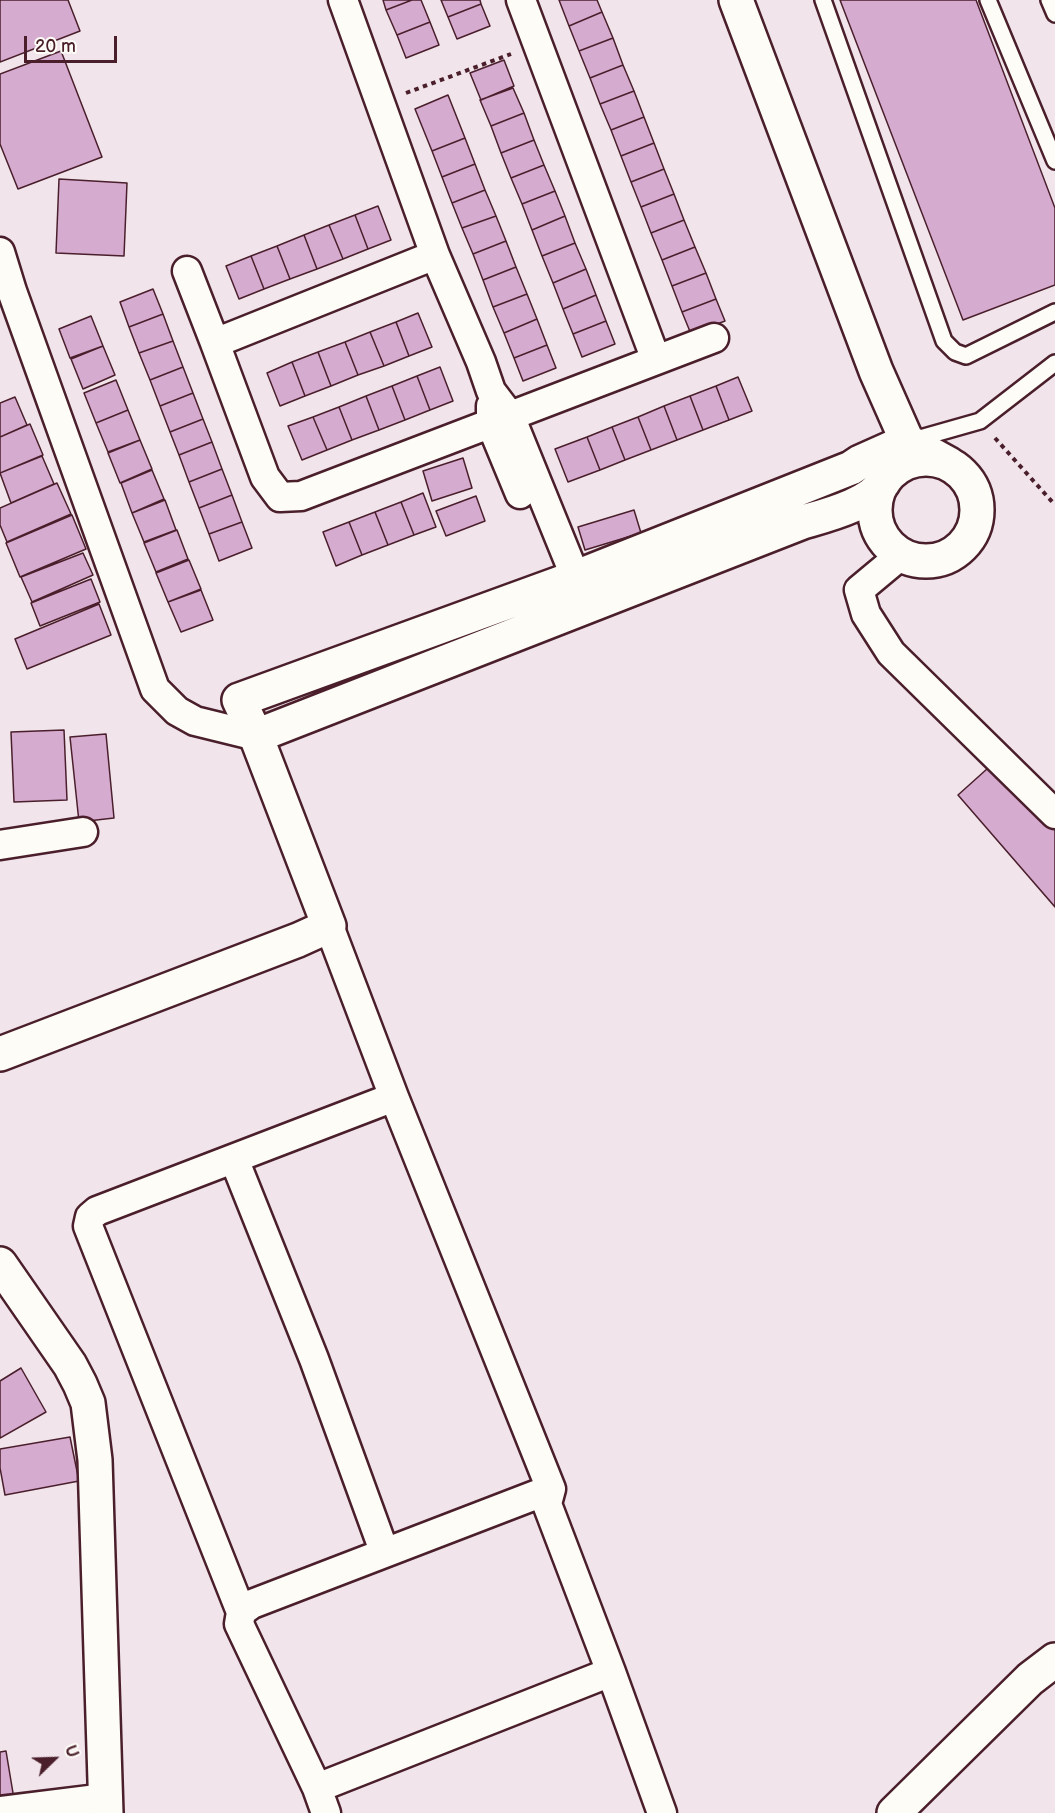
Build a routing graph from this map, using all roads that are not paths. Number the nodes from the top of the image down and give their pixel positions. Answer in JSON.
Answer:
{"nodes":[{"id":1,"x":343,"y":0,"type":"edge"},
{"id":2,"x":521,"y":0,"type":"edge"},
{"id":3,"x":736,"y":0,"type":"edge"},
{"id":4,"x":823,"y":0,"type":"edge"},
{"id":5,"x":988,"y":0,"type":"edge"},
{"id":6,"x":1049,"y":0,"type":"edge"},
{"id":7,"x":1055,"y":14,"type":"edge"},
{"id":8,"x":1055,"y":161,"type":"edge"},
{"id":9,"x":0,"y":252,"type":"edge"},
{"id":10,"x":435,"y":255,"type":"junction"},
{"id":11,"x":187,"y":271,"type":"dead end"},
{"id":12,"x":6,"y":293,"type":"edge"},
{"id":13,"x":1055,"y":312,"type":"edge"},
{"id":14,"x":714,"y":338,"type":"dead end"},
{"id":15,"x":215,"y":343,"type":"junction"},
{"id":16,"x":656,"y":360,"type":"junction"},
{"id":17,"x":1055,"y":363,"type":"edge"},
{"id":18,"x":500,"y":420,"type":"junction"},
{"id":19,"x":899,"y":445,"type":"junction"},
{"id":20,"x":949,"y":464,"type":"junction"},
{"id":21,"x":885,"y":481,"type":"junction"},
{"id":22,"x":902,"y":555,"type":"junction"},
{"id":23,"x":571,"y":596,"type":"junction"},
{"id":24,"x":239,"y":700,"type":"junction"},
{"id":25,"x":215,"y":724,"type":"junction"},
{"id":26,"x":256,"y":736,"type":"junction"},
{"id":27,"x":1055,"y":814,"type":"edge"},
{"id":28,"x":83,"y":832,"type":"dead end"},
{"id":29,"x":0,"y":845,"type":"edge"},
{"id":30,"x":329,"y":926,"type":"junction"},
{"id":31,"x":0,"y":1054,"type":"edge"},
{"id":32,"x":394,"y":1097,"type":"junction"},
{"id":33,"x":234,"y":1159,"type":"junction"},
{"id":34,"x":0,"y":1264,"type":"edge"},
{"id":35,"x":551,"y":1489,"type":"junction"},
{"id":36,"x":384,"y":1551,"type":"junction"},
{"id":37,"x":241,"y":1612,"type":"junction"},
{"id":38,"x":1043,"y":1670,"type":"edge"},
{"id":39,"x":611,"y":1672,"type":"junction"},
{"id":40,"x":322,"y":1800,"type":"edge"},
{"id":41,"x":905,"y":1802,"type":"edge"},
{"id":42,"x":105,"y":1806,"type":"edge"},
{"id":43,"x":0,"y":1811,"type":"edge"},
{"id":44,"x":662,"y":1813,"type":"edge"}],
"edges":[{"from":1,"to":10,"type":"street"},
{"from":2,"to":16,"type":"street"},
{"from":3,"to":19,"type":"street"},
{"from":4,"to":13,"type":"lane"},
{"from":5,"to":8,"type":"lane"},
{"from":6,"to":7,"type":"lane"},
{"from":9,"to":12,"type":"street"},
{"from":10,"to":15,"type":"street"},
{"from":10,"to":18,"type":"street"},
{"from":11,"to":15,"type":"street"},
{"from":12,"to":25,"type":"street"},
{"from":14,"to":16,"type":"street"},
{"from":15,"to":18,"type":"street"},
{"from":16,"to":18,"type":"street"},
{"from":17,"to":19,"type":"lane"},
{"from":18,"to":23,"type":"street"},
{"from":19,"to":20,"type":"street"},
{"from":19,"to":21,"type":"street"},
{"from":19,"to":23,"type":"street"},
{"from":20,"to":21,"type":"street"},
{"from":20,"to":22,"type":"street"},
{"from":21,"to":22,"type":"street"},
{"from":21,"to":23,"type":"street"},
{"from":22,"to":27,"type":"street"},
{"from":23,"to":24,"type":"street"},
{"from":23,"to":26,"type":"street"},
{"from":24,"to":25,"type":"street"},
{"from":24,"to":26,"type":"street"},
{"from":25,"to":26,"type":"street"},
{"from":26,"to":30,"type":"street"},
{"from":28,"to":29,"type":"street"},
{"from":30,"to":31,"type":"street"},
{"from":30,"to":32,"type":"street"},
{"from":32,"to":33,"type":"street"},
{"from":32,"to":35,"type":"street"},
{"from":33,"to":36,"type":"street"},
{"from":33,"to":37,"type":"street"},
{"from":34,"to":42,"type":"street"},
{"from":35,"to":36,"type":"street"},
{"from":35,"to":39,"type":"street"},
{"from":36,"to":37,"type":"street"},
{"from":37,"to":40,"type":"street"},
{"from":38,"to":41,"type":"street"},
{"from":39,"to":40,"type":"street"},
{"from":39,"to":44,"type":"street"},
{"from":42,"to":43,"type":"street"}]}
